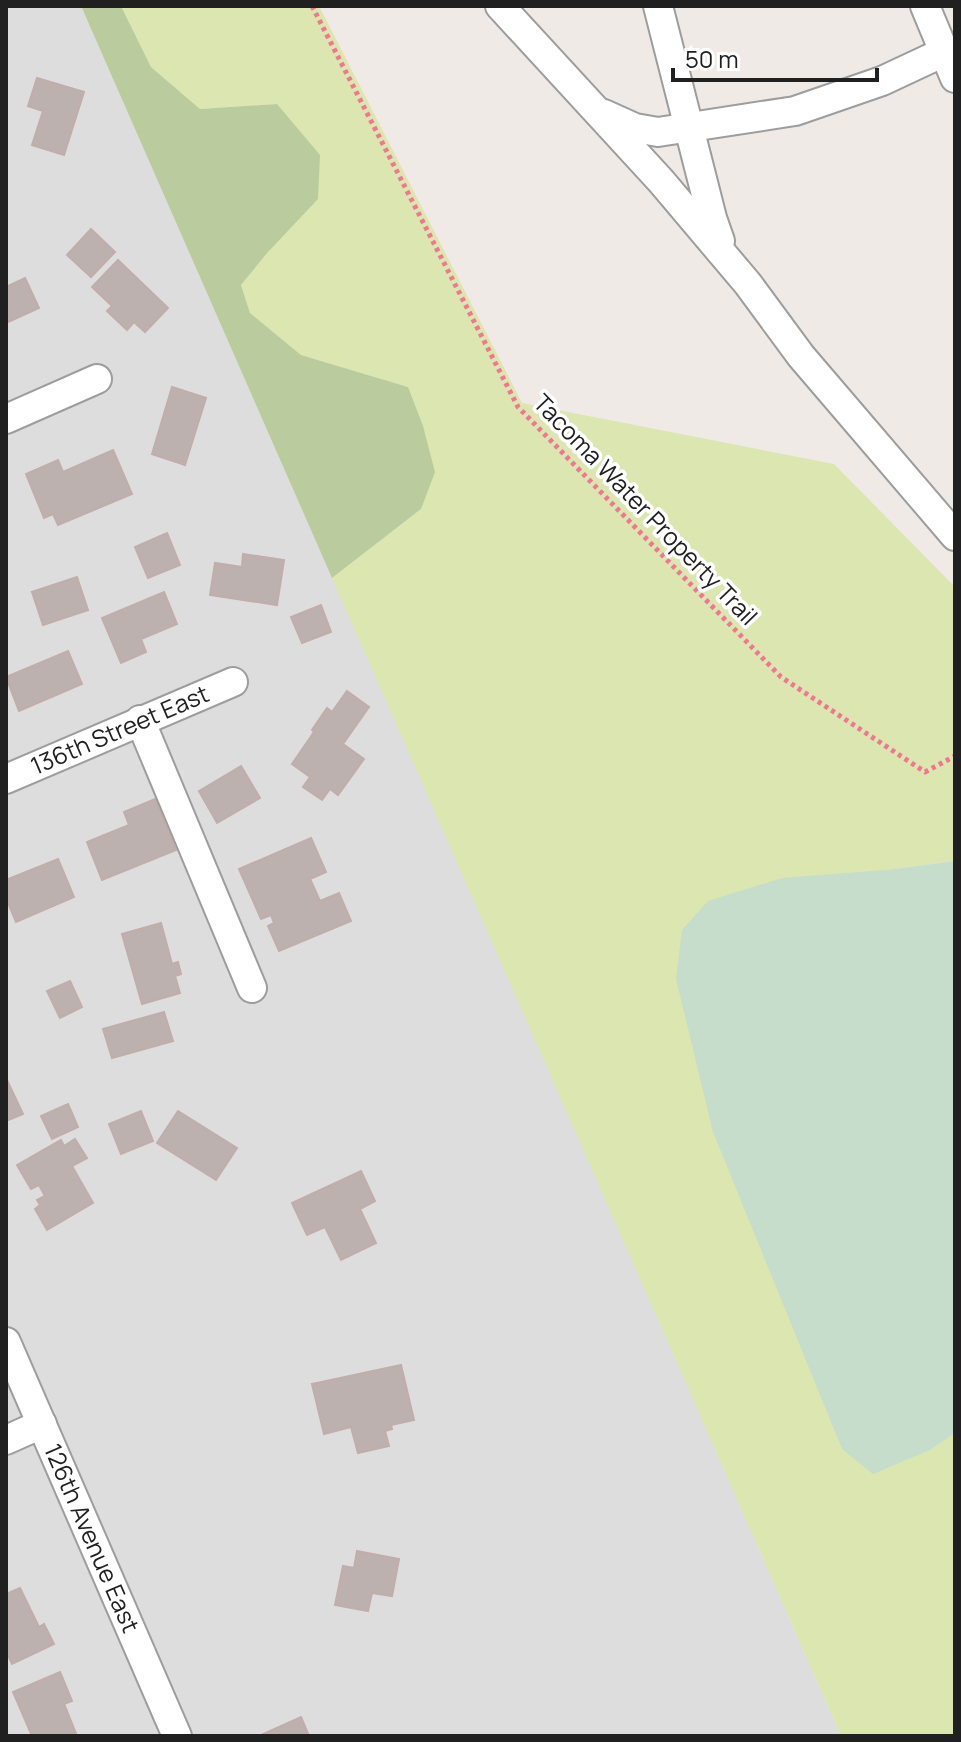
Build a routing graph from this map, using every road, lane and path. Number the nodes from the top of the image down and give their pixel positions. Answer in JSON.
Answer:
{"nodes":[{"id":1,"x":312,"y":6,"type":"edge"},
{"id":2,"x":500,"y":6,"type":"edge"},
{"id":3,"x":658,"y":6,"type":"edge"},
{"id":4,"x":925,"y":6,"type":"edge"},
{"id":5,"x":950,"y":65,"type":"edge"},
{"id":6,"x":596,"y":110,"type":"junction"},
{"id":7,"x":689,"y":127,"type":"junction"},
{"id":8,"x":728,"y":260,"type":"junction"},
{"id":9,"x":97,"y":379,"type":"dead end"},
{"id":10,"x":6,"y":419,"type":"edge"},
{"id":11,"x":955,"y":536,"type":"edge"},
{"id":12,"x":233,"y":682,"type":"dead end"},
{"id":13,"x":140,"y":720,"type":"junction"},
{"id":14,"x":955,"y":756,"type":"edge"},
{"id":15,"x":6,"y":779,"type":"edge"},
{"id":16,"x":252,"y":988,"type":"dead end"},
{"id":17,"x":6,"y":1342,"type":"edge"},
{"id":18,"x":42,"y":1424,"type":"junction"},
{"id":19,"x":6,"y":1440,"type":"edge"},
{"id":20,"x":177,"y":1736,"type":"edge"}],
"edges":[{"from":1,"to":14,"type":"path","name":"Tacoma Water Property Trail"},
{"from":2,"to":6,"type":"street"},
{"from":3,"to":7,"type":"street"},
{"from":4,"to":5,"type":"street"},
{"from":5,"to":7,"type":"street"},
{"from":6,"to":7,"type":"street"},
{"from":6,"to":8,"type":"street"},
{"from":7,"to":8,"type":"street"},
{"from":8,"to":11,"type":"street"},
{"from":9,"to":10,"type":"street"},
{"from":12,"to":13,"type":"street","name":"136th Street East"},
{"from":13,"to":15,"type":"street","name":"136th Street East"},
{"from":13,"to":16,"type":"street"},
{"from":17,"to":18,"type":"street","name":"126th Avenue East"},
{"from":18,"to":19,"type":"street"},
{"from":18,"to":20,"type":"street","name":"126th Avenue East"}]}
